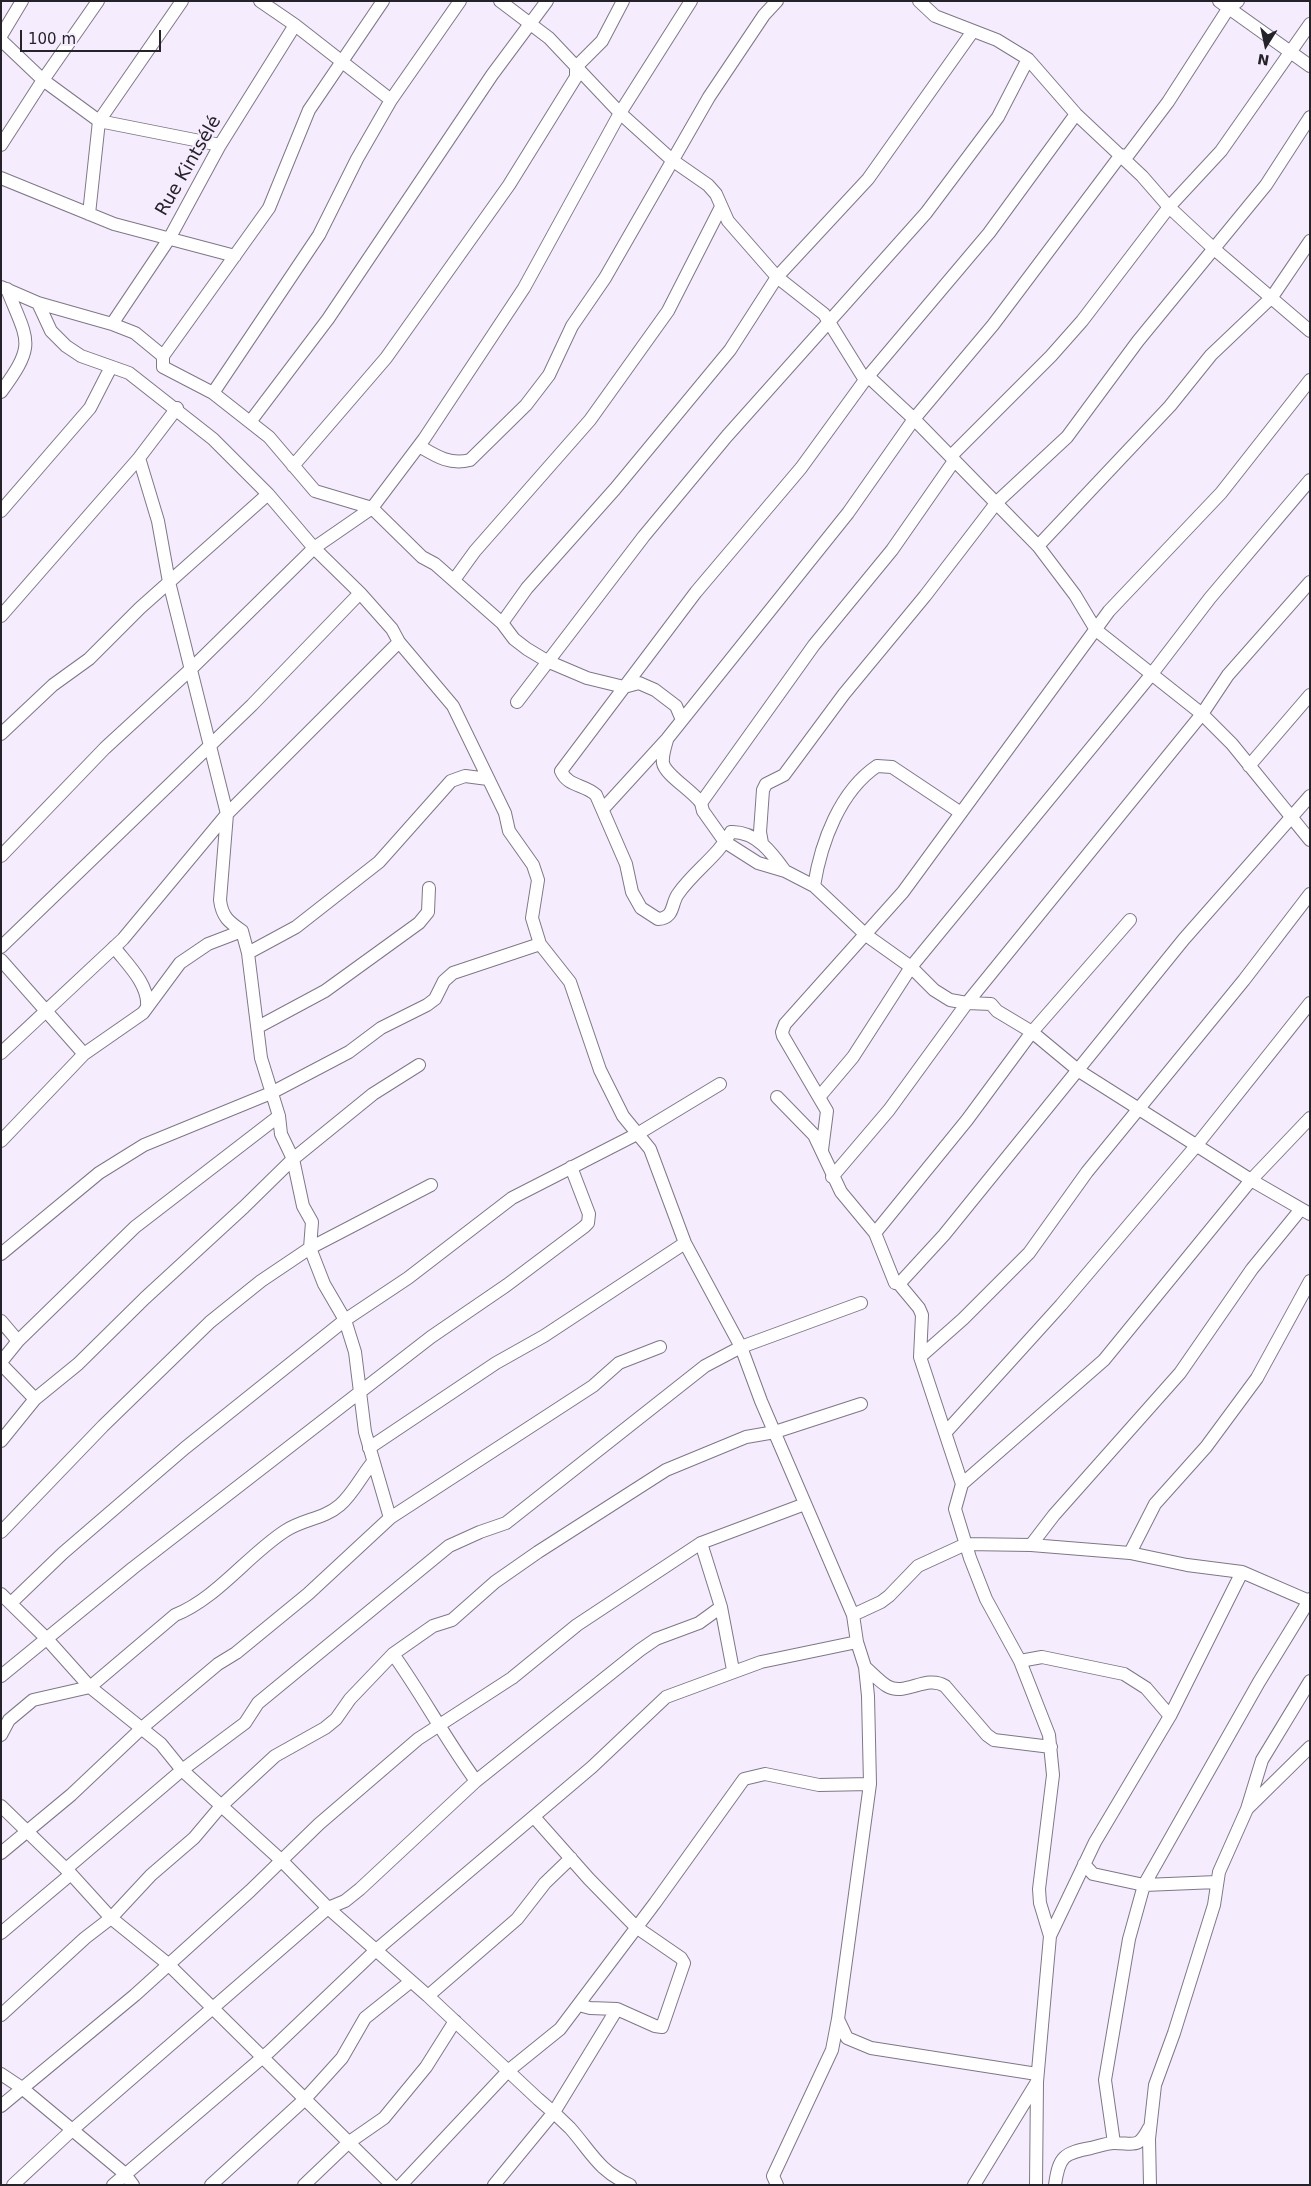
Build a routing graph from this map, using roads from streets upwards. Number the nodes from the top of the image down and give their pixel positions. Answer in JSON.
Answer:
{"nodes":[{"id":1,"x":22,"y":1,"type":"edge"},
{"id":2,"x":98,"y":1,"type":"edge"},
{"id":3,"x":182,"y":1,"type":"edge"},
{"id":4,"x":260,"y":1,"type":"edge"},
{"id":5,"x":383,"y":1,"type":"edge"},
{"id":6,"x":460,"y":1,"type":"edge"},
{"id":7,"x":500,"y":1,"type":"edge"},
{"id":8,"x":547,"y":1,"type":"edge"},
{"id":9,"x":622,"y":1,"type":"edge"},
{"id":10,"x":691,"y":1,"type":"edge"},
{"id":11,"x":777,"y":1,"type":"edge"},
{"id":12,"x":919,"y":1,"type":"edge"},
{"id":13,"x":1228,"y":4,"type":"edge"},
{"id":14,"x":1310,"y":24,"type":"edge"},
{"id":15,"x":295,"y":25,"type":"junction"},
{"id":16,"x":530,"y":26,"type":"junction"},
{"id":17,"x":973,"y":31,"type":"junction"},
{"id":18,"x":1,"y":38,"type":"edge"},
{"id":19,"x":1290,"y":50,"type":"junction"},
{"id":20,"x":1028,"y":59,"type":"junction"},
{"id":21,"x":343,"y":62,"type":"junction"},
{"id":22,"x":1310,"y":66,"type":"edge"},
{"id":23,"x":576,"y":67,"type":"junction"},
{"id":24,"x":43,"y":80,"type":"junction"},
{"id":25,"x":391,"y":100,"type":"junction"},
{"id":26,"x":620,"y":113,"type":"junction"},
{"id":27,"x":1076,"y":114,"type":"junction"},
{"id":28,"x":1310,"y":117,"type":"edge"},
{"id":29,"x":100,"y":121,"type":"junction"},
{"id":30,"x":1,"y":145,"type":"edge"},
{"id":31,"x":220,"y":145,"type":"junction"},
{"id":32,"x":1120,"y":156,"type":"junction"},
{"id":33,"x":672,"y":160,"type":"junction"},
{"id":34,"x":1,"y":178,"type":"edge"},
{"id":35,"x":721,"y":207,"type":"junction"},
{"id":36,"x":1169,"y":207,"type":"junction"},
{"id":37,"x":89,"y":214,"type":"junction"},
{"id":38,"x":169,"y":239,"type":"junction"},
{"id":39,"x":1310,"y":241,"type":"edge"},
{"id":40,"x":1213,"y":248,"type":"junction"},
{"id":41,"x":235,"y":256,"type":"junction"},
{"id":42,"x":777,"y":277,"type":"junction"},
{"id":43,"x":4,"y":288,"type":"edge"},
{"id":44,"x":1272,"y":296,"type":"junction"},
{"id":45,"x":38,"y":303,"type":"junction"},
{"id":46,"x":828,"y":323,"type":"junction"},
{"id":47,"x":112,"y":324,"type":"junction"},
{"id":48,"x":1310,"y":330,"type":"edge"},
{"id":49,"x":163,"y":356,"type":"junction"},
{"id":50,"x":111,"y":367,"type":"junction"},
{"id":51,"x":865,"y":380,"type":"junction"},
{"id":52,"x":1310,"y":380,"type":"edge"},
{"id":53,"x":1,"y":392,"type":"edge"},
{"id":54,"x":213,"y":392,"type":"junction"},
{"id":55,"x":176,"y":408,"type":"junction"},
{"id":56,"x":914,"y":418,"type":"junction"},
{"id":57,"x":250,"y":422,"type":"junction"},
{"id":58,"x":419,"y":446,"type":"junction"},
{"id":59,"x":139,"y":458,"type":"junction"},
{"id":60,"x":953,"y":458,"type":"junction"},
{"id":61,"x":293,"y":466,"type":"junction"},
{"id":62,"x":1310,"y":480,"type":"edge"},
{"id":63,"x":268,"y":494,"type":"junction"},
{"id":64,"x":997,"y":502,"type":"junction"},
{"id":65,"x":372,"y":508,"type":"junction"},
{"id":66,"x":1,"y":511,"type":"edge"},
{"id":67,"x":1038,"y":546,"type":"junction"},
{"id":68,"x":314,"y":548,"type":"junction"},
{"id":69,"x":454,"y":580,"type":"junction"},
{"id":70,"x":169,"y":582,"type":"junction"},
{"id":71,"x":1310,"y":582,"type":"edge"},
{"id":72,"x":360,"y":593,"type":"junction"},
{"id":73,"x":1,"y":616,"type":"edge"},
{"id":74,"x":502,"y":623,"type":"junction"},
{"id":75,"x":1096,"y":630,"type":"junction"},
{"id":76,"x":399,"y":642,"type":"junction"},
{"id":77,"x":547,"y":661,"type":"junction"},
{"id":78,"x":191,"y":669,"type":"junction"},
{"id":79,"x":1151,"y":675,"type":"junction"},
{"id":80,"x":624,"y":687,"type":"junction"},
{"id":81,"x":1310,"y":695,"type":"edge"},
{"id":82,"x":516,"y":702,"type":"dead end"},
{"id":83,"x":1202,"y":714,"type":"junction"},
{"id":84,"x":682,"y":720,"type":"junction"},
{"id":85,"x":1,"y":734,"type":"edge"},
{"id":86,"x":667,"y":740,"type":"junction"},
{"id":87,"x":210,"y":745,"type":"junction"},
{"id":88,"x":1249,"y":766,"type":"junction"},
{"id":89,"x":488,"y":779,"type":"junction"},
{"id":90,"x":1310,"y":796,"type":"edge"},
{"id":91,"x":701,"y":804,"type":"junction"},
{"id":92,"x":603,"y":810,"type":"junction"},
{"id":93,"x":961,"y":813,"type":"junction"},
{"id":94,"x":227,"y":814,"type":"junction"},
{"id":95,"x":1291,"y":818,"type":"junction"},
{"id":96,"x":1310,"y":840,"type":"edge"},
{"id":97,"x":725,"y":842,"type":"junction"},
{"id":98,"x":762,"y":843,"type":"junction"},
{"id":99,"x":1,"y":856,"type":"edge"},
{"id":100,"x":785,"y":871,"type":"junction"},
{"id":101,"x":814,"y":886,"type":"junction"},
{"id":102,"x":429,"y":888,"type":"dead end"},
{"id":103,"x":1310,"y":894,"type":"edge"},
{"id":104,"x":1130,"y":920,"type":"dead end"},
{"id":105,"x":242,"y":931,"type":"junction"},
{"id":106,"x":866,"y":935,"type":"junction"},
{"id":107,"x":540,"y":944,"type":"junction"},
{"id":108,"x":1,"y":946,"type":"edge"},
{"id":109,"x":114,"y":947,"type":"junction"},
{"id":110,"x":248,"y":953,"type":"junction"},
{"id":111,"x":1,"y":960,"type":"edge"},
{"id":112,"x":911,"y":967,"type":"junction"},
{"id":113,"x":967,"y":1003,"type":"junction"},
{"id":114,"x":1310,"y":1003,"type":"edge"},
{"id":115,"x":147,"y":1006,"type":"junction"},
{"id":116,"x":45,"y":1011,"type":"junction"},
{"id":117,"x":258,"y":1027,"type":"junction"},
{"id":118,"x":1032,"y":1032,"type":"junction"},
{"id":119,"x":1,"y":1052,"type":"edge"},
{"id":120,"x":84,"y":1054,"type":"junction"},
{"id":121,"x":420,"y":1065,"type":"dead end"},
{"id":122,"x":1078,"y":1071,"type":"junction"},
{"id":123,"x":720,"y":1084,"type":"dead end"},
{"id":124,"x":271,"y":1093,"type":"junction"},
{"id":125,"x":820,"y":1096,"type":"junction"},
{"id":126,"x":777,"y":1097,"type":"dead end"},
{"id":127,"x":1140,"y":1110,"type":"junction"},
{"id":128,"x":279,"y":1116,"type":"junction"},
{"id":129,"x":1310,"y":1118,"type":"edge"},
{"id":130,"x":639,"y":1133,"type":"junction"},
{"id":131,"x":1,"y":1141,"type":"edge"},
{"id":132,"x":1196,"y":1146,"type":"junction"},
{"id":133,"x":822,"y":1150,"type":"junction"},
{"id":134,"x":293,"y":1159,"type":"junction"},
{"id":135,"x":570,"y":1167,"type":"junction"},
{"id":136,"x":832,"y":1177,"type":"junction"},
{"id":137,"x":1251,"y":1180,"type":"junction"},
{"id":138,"x":431,"y":1185,"type":"dead end"},
{"id":139,"x":1305,"y":1211,"type":"edge"},
{"id":140,"x":875,"y":1233,"type":"junction"},
{"id":141,"x":685,"y":1243,"type":"junction"},
{"id":142,"x":310,"y":1248,"type":"junction"},
{"id":143,"x":1,"y":1254,"type":"edge"},
{"id":144,"x":1310,"y":1281,"type":"edge"},
{"id":145,"x":899,"y":1284,"type":"junction"},
{"id":146,"x":861,"y":1303,"type":"dead end"},
{"id":147,"x":345,"y":1320,"type":"junction"},
{"id":148,"x":1,"y":1322,"type":"edge"},
{"id":149,"x":18,"y":1341,"type":"junction"},
{"id":150,"x":660,"y":1347,"type":"dead end"},
{"id":151,"x":741,"y":1347,"type":"junction"},
{"id":152,"x":920,"y":1357,"type":"junction"},
{"id":153,"x":1,"y":1363,"type":"edge"},
{"id":154,"x":359,"y":1393,"type":"junction"},
{"id":155,"x":35,"y":1399,"type":"junction"},
{"id":156,"x":861,"y":1404,"type":"dead end"},
{"id":157,"x":774,"y":1432,"type":"junction"},
{"id":158,"x":946,"y":1432,"type":"junction"},
{"id":159,"x":1,"y":1441,"type":"edge"},
{"id":160,"x":369,"y":1448,"type":"junction"},
{"id":161,"x":373,"y":1462,"type":"junction"},
{"id":162,"x":962,"y":1484,"type":"junction"},
{"id":163,"x":805,"y":1504,"type":"junction"},
{"id":164,"x":390,"y":1518,"type":"junction"},
{"id":165,"x":1,"y":1532,"type":"edge"},
{"id":166,"x":701,"y":1543,"type":"junction"},
{"id":167,"x":966,"y":1544,"type":"junction"},
{"id":168,"x":1031,"y":1545,"type":"junction"},
{"id":169,"x":1130,"y":1553,"type":"junction"},
{"id":170,"x":1242,"y":1572,"type":"junction"},
{"id":171,"x":1,"y":1594,"type":"edge"},
{"id":172,"x":1309,"y":1600,"type":"edge"},
{"id":173,"x":11,"y":1603,"type":"junction"},
{"id":174,"x":721,"y":1607,"type":"junction"},
{"id":175,"x":853,"y":1615,"type":"junction"},
{"id":176,"x":47,"y":1639,"type":"junction"},
{"id":177,"x":857,"y":1642,"type":"junction"},
{"id":178,"x":393,"y":1654,"type":"junction"},
{"id":179,"x":1020,"y":1662,"type":"junction"},
{"id":180,"x":865,"y":1668,"type":"junction"},
{"id":181,"x":733,"y":1670,"type":"junction"},
{"id":182,"x":1,"y":1676,"type":"edge"},
{"id":183,"x":1310,"y":1681,"type":"edge"},
{"id":184,"x":90,"y":1687,"type":"junction"},
{"id":185,"x":1170,"y":1716,"type":"junction"},
{"id":186,"x":440,"y":1726,"type":"junction"},
{"id":187,"x":143,"y":1727,"type":"junction"},
{"id":188,"x":1,"y":1736,"type":"edge"},
{"id":189,"x":1310,"y":1746,"type":"edge"},
{"id":190,"x":1051,"y":1747,"type":"junction"},
{"id":191,"x":182,"y":1770,"type":"junction"},
{"id":192,"x":476,"y":1781,"type":"junction"},
{"id":193,"x":870,"y":1784,"type":"junction"},
{"id":194,"x":1,"y":1806,"type":"edge"},
{"id":195,"x":221,"y":1806,"type":"junction"},
{"id":196,"x":1247,"y":1809,"type":"junction"},
{"id":197,"x":534,"y":1817,"type":"junction"},
{"id":198,"x":27,"y":1830,"type":"junction"},
{"id":199,"x":1,"y":1853,"type":"edge"},
{"id":200,"x":572,"y":1858,"type":"junction"},
{"id":201,"x":282,"y":1861,"type":"junction"},
{"id":202,"x":1084,"y":1864,"type":"junction"},
{"id":203,"x":69,"y":1871,"type":"junction"},
{"id":204,"x":1217,"y":1882,"type":"junction"},
{"id":205,"x":1144,"y":1885,"type":"junction"},
{"id":206,"x":328,"y":1908,"type":"junction"},
{"id":207,"x":111,"y":1918,"type":"junction"},
{"id":208,"x":636,"y":1927,"type":"junction"},
{"id":209,"x":1,"y":1933,"type":"edge"},
{"id":210,"x":1050,"y":1936,"type":"junction"},
{"id":211,"x":376,"y":1951,"type":"junction"},
{"id":212,"x":168,"y":1964,"type":"junction"},
{"id":213,"x":410,"y":1982,"type":"junction"},
{"id":214,"x":428,"y":1996,"type":"junction"},
{"id":215,"x":579,"y":2005,"type":"junction"},
{"id":216,"x":212,"y":2009,"type":"junction"},
{"id":217,"x":617,"y":2009,"type":"junction"},
{"id":218,"x":1,"y":2015,"type":"edge"},
{"id":219,"x":838,"y":2019,"type":"junction"},
{"id":220,"x":455,"y":2021,"type":"junction"},
{"id":221,"x":261,"y":2058,"type":"junction"},
{"id":222,"x":508,"y":2071,"type":"junction"},
{"id":223,"x":1,"y":2074,"type":"edge"},
{"id":224,"x":1037,"y":2078,"type":"junction"},
{"id":225,"x":22,"y":2088,"type":"junction"},
{"id":226,"x":304,"y":2100,"type":"junction"},
{"id":227,"x":1,"y":2106,"type":"edge"},
{"id":228,"x":554,"y":2112,"type":"junction"},
{"id":229,"x":1150,"y":2126,"type":"junction"},
{"id":230,"x":71,"y":2131,"type":"junction"},
{"id":231,"x":348,"y":2143,"type":"junction"},
{"id":232,"x":1114,"y":2143,"type":"junction"},
{"id":233,"x":124,"y":2173,"type":"junction"},
{"id":234,"x":13,"y":2185,"type":"edge"},
{"id":235,"x":113,"y":2185,"type":"edge"},
{"id":236,"x":133,"y":2185,"type":"edge"},
{"id":237,"x":211,"y":2185,"type":"edge"},
{"id":238,"x":304,"y":2185,"type":"edge"},
{"id":239,"x":392,"y":2185,"type":"edge"},
{"id":240,"x":402,"y":2185,"type":"edge"},
{"id":241,"x":494,"y":2185,"type":"edge"},
{"id":242,"x":630,"y":2185,"type":"edge"},
{"id":243,"x":777,"y":2185,"type":"edge"},
{"id":244,"x":974,"y":2185,"type":"edge"},
{"id":245,"x":1036,"y":2185,"type":"edge"},
{"id":246,"x":1055,"y":2185,"type":"edge"},
{"id":247,"x":1150,"y":2185,"type":"edge"}],
"edges":[{"from":1,"to":18,"type":"street"},
{"from":2,"to":24,"type":"street"},
{"from":3,"to":29,"type":"street"},
{"from":4,"to":15,"type":"street"},
{"from":5,"to":21,"type":"street"},
{"from":6,"to":25,"type":"street"},
{"from":7,"to":16,"type":"street"},
{"from":8,"to":16,"type":"street"},
{"from":9,"to":23,"type":"street"},
{"from":10,"to":26,"type":"street"},
{"from":11,"to":33,"type":"street"},
{"from":12,"to":17,"type":"street"},
{"from":13,"to":19,"type":"street"},
{"from":13,"to":32,"type":"street"},
{"from":14,"to":19,"type":"street"},
{"from":15,"to":21,"type":"street"},
{"from":15,"to":31,"type":"street","name":"Rue Kintsélé"},
{"from":16,"to":23,"type":"street"},
{"from":16,"to":57,"type":"street"},
{"from":17,"to":20,"type":"street"},
{"from":17,"to":42,"type":"street"},
{"from":18,"to":24,"type":"street"},
{"from":19,"to":22,"type":"street"},
{"from":19,"to":36,"type":"street"},
{"from":20,"to":27,"type":"street"},
{"from":20,"to":46,"type":"street"},
{"from":21,"to":25,"type":"street"},
{"from":21,"to":41,"type":"street"},
{"from":23,"to":26,"type":"street"},
{"from":23,"to":61,"type":"street"},
{"from":24,"to":29,"type":"street"},
{"from":24,"to":30,"type":"street"},
{"from":25,"to":54,"type":"street"},
{"from":26,"to":33,"type":"street"},
{"from":26,"to":58,"type":"street"},
{"from":27,"to":32,"type":"street"},
{"from":27,"to":51,"type":"street"},
{"from":28,"to":40,"type":"street"},
{"from":29,"to":31,"type":"street"},
{"from":29,"to":37,"type":"street"},
{"from":31,"to":38,"type":"street","name":"Rue Kintsélé"},
{"from":32,"to":36,"type":"street"},
{"from":32,"to":56,"type":"street"},
{"from":33,"to":35,"type":"street"},
{"from":33,"to":58,"type":"street"},
{"from":34,"to":37,"type":"street"},
{"from":35,"to":42,"type":"street"},
{"from":35,"to":69,"type":"street"},
{"from":36,"to":40,"type":"street"},
{"from":36,"to":60,"type":"street"},
{"from":37,"to":38,"type":"street"},
{"from":38,"to":41,"type":"street"},
{"from":38,"to":47,"type":"street","name":"Rue Kintsélé"},
{"from":39,"to":44,"type":"street"},
{"from":40,"to":44,"type":"street"},
{"from":40,"to":64,"type":"street"},
{"from":41,"to":49,"type":"street"},
{"from":42,"to":46,"type":"street"},
{"from":42,"to":74,"type":"street"},
{"from":43,"to":45,"type":"street"},
{"from":43,"to":53,"type":"street"},
{"from":44,"to":48,"type":"street"},
{"from":44,"to":67,"type":"street"},
{"from":45,"to":47,"type":"street"},
{"from":45,"to":50,"type":"street"},
{"from":46,"to":51,"type":"street"},
{"from":46,"to":77,"type":"street"},
{"from":47,"to":49,"type":"street"},
{"from":49,"to":54,"type":"street"},
{"from":50,"to":55,"type":"street"},
{"from":50,"to":66,"type":"street"},
{"from":51,"to":56,"type":"street"},
{"from":51,"to":80,"type":"street"},
{"from":52,"to":75,"type":"street"},
{"from":54,"to":57,"type":"street"},
{"from":55,"to":59,"type":"street"},
{"from":55,"to":63,"type":"street"},
{"from":56,"to":60,"type":"street"},
{"from":56,"to":84,"type":"street"},
{"from":57,"to":61,"type":"street"},
{"from":58,"to":65,"type":"street"},
{"from":59,"to":70,"type":"street"},
{"from":59,"to":73,"type":"street"},
{"from":60,"to":64,"type":"street"},
{"from":60,"to":91,"type":"street"},
{"from":61,"to":65,"type":"street"},
{"from":62,"to":79,"type":"street"},
{"from":63,"to":68,"type":"street"},
{"from":63,"to":70,"type":"street"},
{"from":64,"to":67,"type":"street"},
{"from":64,"to":98,"type":"street"},
{"from":65,"to":68,"type":"street"},
{"from":65,"to":69,"type":"street"},
{"from":67,"to":75,"type":"street"},
{"from":68,"to":72,"type":"street"},
{"from":68,"to":78,"type":"street"},
{"from":69,"to":74,"type":"street"},
{"from":70,"to":78,"type":"street"},
{"from":70,"to":85,"type":"street"},
{"from":71,"to":83,"type":"street"},
{"from":72,"to":76,"type":"street"},
{"from":72,"to":87,"type":"street"},
{"from":74,"to":77,"type":"street"},
{"from":75,"to":79,"type":"street"},
{"from":75,"to":93,"type":"street"},
{"from":76,"to":89,"type":"street"},
{"from":76,"to":94,"type":"street"},
{"from":77,"to":80,"type":"street"},
{"from":77,"to":82,"type":"street"},
{"from":78,"to":87,"type":"street"},
{"from":78,"to":99,"type":"street"},
{"from":79,"to":83,"type":"street"},
{"from":79,"to":112,"type":"street"},
{"from":80,"to":84,"type":"street"},
{"from":80,"to":92,"type":"street"},
{"from":81,"to":88,"type":"street"},
{"from":83,"to":88,"type":"street"},
{"from":83,"to":113,"type":"street"},
{"from":84,"to":86,"type":"street"},
{"from":86,"to":91,"type":"street"},
{"from":86,"to":92,"type":"street"},
{"from":87,"to":94,"type":"street"},
{"from":87,"to":108,"type":"street"},
{"from":88,"to":95,"type":"street"},
{"from":89,"to":107,"type":"street"},
{"from":89,"to":110,"type":"street"},
{"from":90,"to":95,"type":"street"},
{"from":91,"to":97,"type":"street"},
{"from":92,"to":97,"type":"street"},
{"from":93,"to":101,"type":"street"},
{"from":93,"to":106,"type":"street"},
{"from":94,"to":105,"type":"street"},
{"from":94,"to":109,"type":"street"},
{"from":95,"to":96,"type":"street"},
{"from":95,"to":122,"type":"street"},
{"from":97,"to":98,"type":"street"},
{"from":97,"to":100,"type":"street"},
{"from":98,"to":100,"type":"street"},
{"from":100,"to":101,"type":"street"},
{"from":101,"to":106,"type":"street"},
{"from":102,"to":117,"type":"street"},
{"from":103,"to":127,"type":"street"},
{"from":104,"to":118,"type":"street"},
{"from":105,"to":110,"type":"street"},
{"from":105,"to":115,"type":"street"},
{"from":106,"to":112,"type":"street"},
{"from":106,"to":125,"type":"street"},
{"from":107,"to":124,"type":"street"},
{"from":107,"to":130,"type":"street"},
{"from":109,"to":115,"type":"street"},
{"from":109,"to":116,"type":"street"},
{"from":110,"to":117,"type":"street"},
{"from":111,"to":116,"type":"street"},
{"from":112,"to":113,"type":"street"},
{"from":112,"to":125,"type":"street"},
{"from":113,"to":118,"type":"street"},
{"from":113,"to":136,"type":"street"},
{"from":114,"to":132,"type":"street"},
{"from":115,"to":120,"type":"street"},
{"from":116,"to":119,"type":"street"},
{"from":116,"to":120,"type":"street"},
{"from":117,"to":124,"type":"street"},
{"from":118,"to":122,"type":"street"},
{"from":118,"to":140,"type":"street"},
{"from":120,"to":131,"type":"street"},
{"from":121,"to":134,"type":"street"},
{"from":122,"to":127,"type":"street"},
{"from":122,"to":145,"type":"street"},
{"from":123,"to":130,"type":"street"},
{"from":124,"to":128,"type":"street"},
{"from":124,"to":143,"type":"street"},
{"from":125,"to":133,"type":"street"},
{"from":126,"to":133,"type":"street"},
{"from":127,"to":132,"type":"street"},
{"from":127,"to":152,"type":"street"},
{"from":128,"to":134,"type":"street"},
{"from":128,"to":149,"type":"street"},
{"from":129,"to":137,"type":"street"},
{"from":130,"to":135,"type":"street"},
{"from":130,"to":141,"type":"street"},
{"from":132,"to":137,"type":"street"},
{"from":132,"to":158,"type":"street"},
{"from":133,"to":136,"type":"street"},
{"from":134,"to":142,"type":"street"},
{"from":134,"to":155,"type":"street"},
{"from":135,"to":147,"type":"street"},
{"from":135,"to":154,"type":"street"},
{"from":136,"to":140,"type":"street"},
{"from":137,"to":139,"type":"street"},
{"from":137,"to":162,"type":"street"},
{"from":138,"to":142,"type":"street"},
{"from":139,"to":168,"type":"street"},
{"from":140,"to":145,"type":"street"},
{"from":141,"to":151,"type":"street"},
{"from":141,"to":160,"type":"street"},
{"from":142,"to":147,"type":"street"},
{"from":142,"to":165,"type":"street"},
{"from":144,"to":169,"type":"street"},
{"from":145,"to":152,"type":"street"},
{"from":146,"to":151,"type":"street"},
{"from":147,"to":154,"type":"street"},
{"from":147,"to":173,"type":"street"},
{"from":148,"to":149,"type":"street"},
{"from":149,"to":153,"type":"street"},
{"from":150,"to":164,"type":"street"},
{"from":151,"to":157,"type":"street"},
{"from":151,"to":191,"type":"street"},
{"from":152,"to":158,"type":"street"},
{"from":153,"to":155,"type":"street"},
{"from":154,"to":160,"type":"street"},
{"from":154,"to":176,"type":"street"},
{"from":155,"to":159,"type":"street"},
{"from":156,"to":157,"type":"street"},
{"from":157,"to":163,"type":"street"},
{"from":157,"to":178,"type":"street"},
{"from":158,"to":162,"type":"street"},
{"from":160,"to":161,"type":"street"},
{"from":161,"to":164,"type":"street"},
{"from":161,"to":184,"type":"street"},
{"from":162,"to":167,"type":"street"},
{"from":163,"to":166,"type":"street"},
{"from":163,"to":175,"type":"street"},
{"from":164,"to":187,"type":"street"},
{"from":166,"to":174,"type":"street"},
{"from":166,"to":186,"type":"street"},
{"from":167,"to":168,"type":"street"},
{"from":167,"to":175,"type":"street"},
{"from":167,"to":179,"type":"street"},
{"from":168,"to":169,"type":"street"},
{"from":169,"to":170,"type":"street"},
{"from":170,"to":172,"type":"street"},
{"from":170,"to":185,"type":"street"},
{"from":171,"to":173,"type":"street"},
{"from":172,"to":205,"type":"street"},
{"from":173,"to":176,"type":"street"},
{"from":174,"to":181,"type":"street"},
{"from":174,"to":192,"type":"street"},
{"from":175,"to":177,"type":"street"},
{"from":176,"to":182,"type":"street"},
{"from":176,"to":184,"type":"street"},
{"from":177,"to":180,"type":"street"},
{"from":177,"to":181,"type":"street"},
{"from":178,"to":186,"type":"street"},
{"from":178,"to":195,"type":"street"},
{"from":179,"to":185,"type":"street"},
{"from":179,"to":190,"type":"street"},
{"from":180,"to":190,"type":"street"},
{"from":180,"to":193,"type":"street"},
{"from":181,"to":197,"type":"street"},
{"from":183,"to":196,"type":"street"},
{"from":184,"to":187,"type":"street"},
{"from":184,"to":188,"type":"street"},
{"from":185,"to":202,"type":"street"},
{"from":186,"to":192,"type":"street"},
{"from":186,"to":201,"type":"street"},
{"from":187,"to":191,"type":"street"},
{"from":187,"to":198,"type":"street"},
{"from":189,"to":196,"type":"street"},
{"from":190,"to":210,"type":"street"},
{"from":191,"to":195,"type":"street"},
{"from":191,"to":203,"type":"street"},
{"from":192,"to":206,"type":"street"},
{"from":193,"to":208,"type":"street"},
{"from":193,"to":219,"type":"street"},
{"from":194,"to":198,"type":"street"},
{"from":195,"to":201,"type":"street"},
{"from":195,"to":207,"type":"street"},
{"from":196,"to":204,"type":"street"},
{"from":197,"to":200,"type":"street"},
{"from":197,"to":211,"type":"street"},
{"from":198,"to":199,"type":"street"},
{"from":198,"to":203,"type":"street"},
{"from":200,"to":208,"type":"street"},
{"from":200,"to":214,"type":"street"},
{"from":201,"to":206,"type":"street"},
{"from":201,"to":212,"type":"street"},
{"from":202,"to":205,"type":"street"},
{"from":202,"to":210,"type":"street"},
{"from":203,"to":207,"type":"street"},
{"from":203,"to":209,"type":"street"},
{"from":204,"to":205,"type":"street"},
{"from":204,"to":229,"type":"street"},
{"from":205,"to":232,"type":"street"},
{"from":206,"to":211,"type":"street"},
{"from":206,"to":216,"type":"street"},
{"from":207,"to":212,"type":"street"},
{"from":207,"to":218,"type":"street"},
{"from":208,"to":215,"type":"street"},
{"from":208,"to":217,"type":"street"},
{"from":210,"to":224,"type":"street"},
{"from":211,"to":213,"type":"street"},
{"from":211,"to":221,"type":"street"},
{"from":212,"to":216,"type":"street"},
{"from":212,"to":225,"type":"street"},
{"from":213,"to":214,"type":"street"},
{"from":213,"to":226,"type":"street"},
{"from":214,"to":220,"type":"street"},
{"from":215,"to":217,"type":"street"},
{"from":215,"to":222,"type":"street"},
{"from":216,"to":221,"type":"street"},
{"from":216,"to":230,"type":"street"},
{"from":217,"to":228,"type":"street"},
{"from":219,"to":224,"type":"street"},
{"from":219,"to":243,"type":"street"},
{"from":220,"to":222,"type":"street"},
{"from":220,"to":231,"type":"street"},
{"from":221,"to":226,"type":"street"},
{"from":221,"to":233,"type":"street"},
{"from":222,"to":228,"type":"street"},
{"from":222,"to":240,"type":"street"},
{"from":223,"to":225,"type":"street"},
{"from":224,"to":244,"type":"street"},
{"from":224,"to":245,"type":"street"},
{"from":225,"to":227,"type":"street"},
{"from":225,"to":230,"type":"street"},
{"from":226,"to":231,"type":"street"},
{"from":226,"to":237,"type":"street"},
{"from":228,"to":241,"type":"street"},
{"from":228,"to":242,"type":"street"},
{"from":229,"to":232,"type":"street"},
{"from":229,"to":247,"type":"street"},
{"from":230,"to":233,"type":"street"},
{"from":230,"to":234,"type":"street"},
{"from":231,"to":238,"type":"street"},
{"from":231,"to":239,"type":"street"},
{"from":232,"to":246,"type":"street"},
{"from":233,"to":235,"type":"street"},
{"from":233,"to":236,"type":"street"}]}
